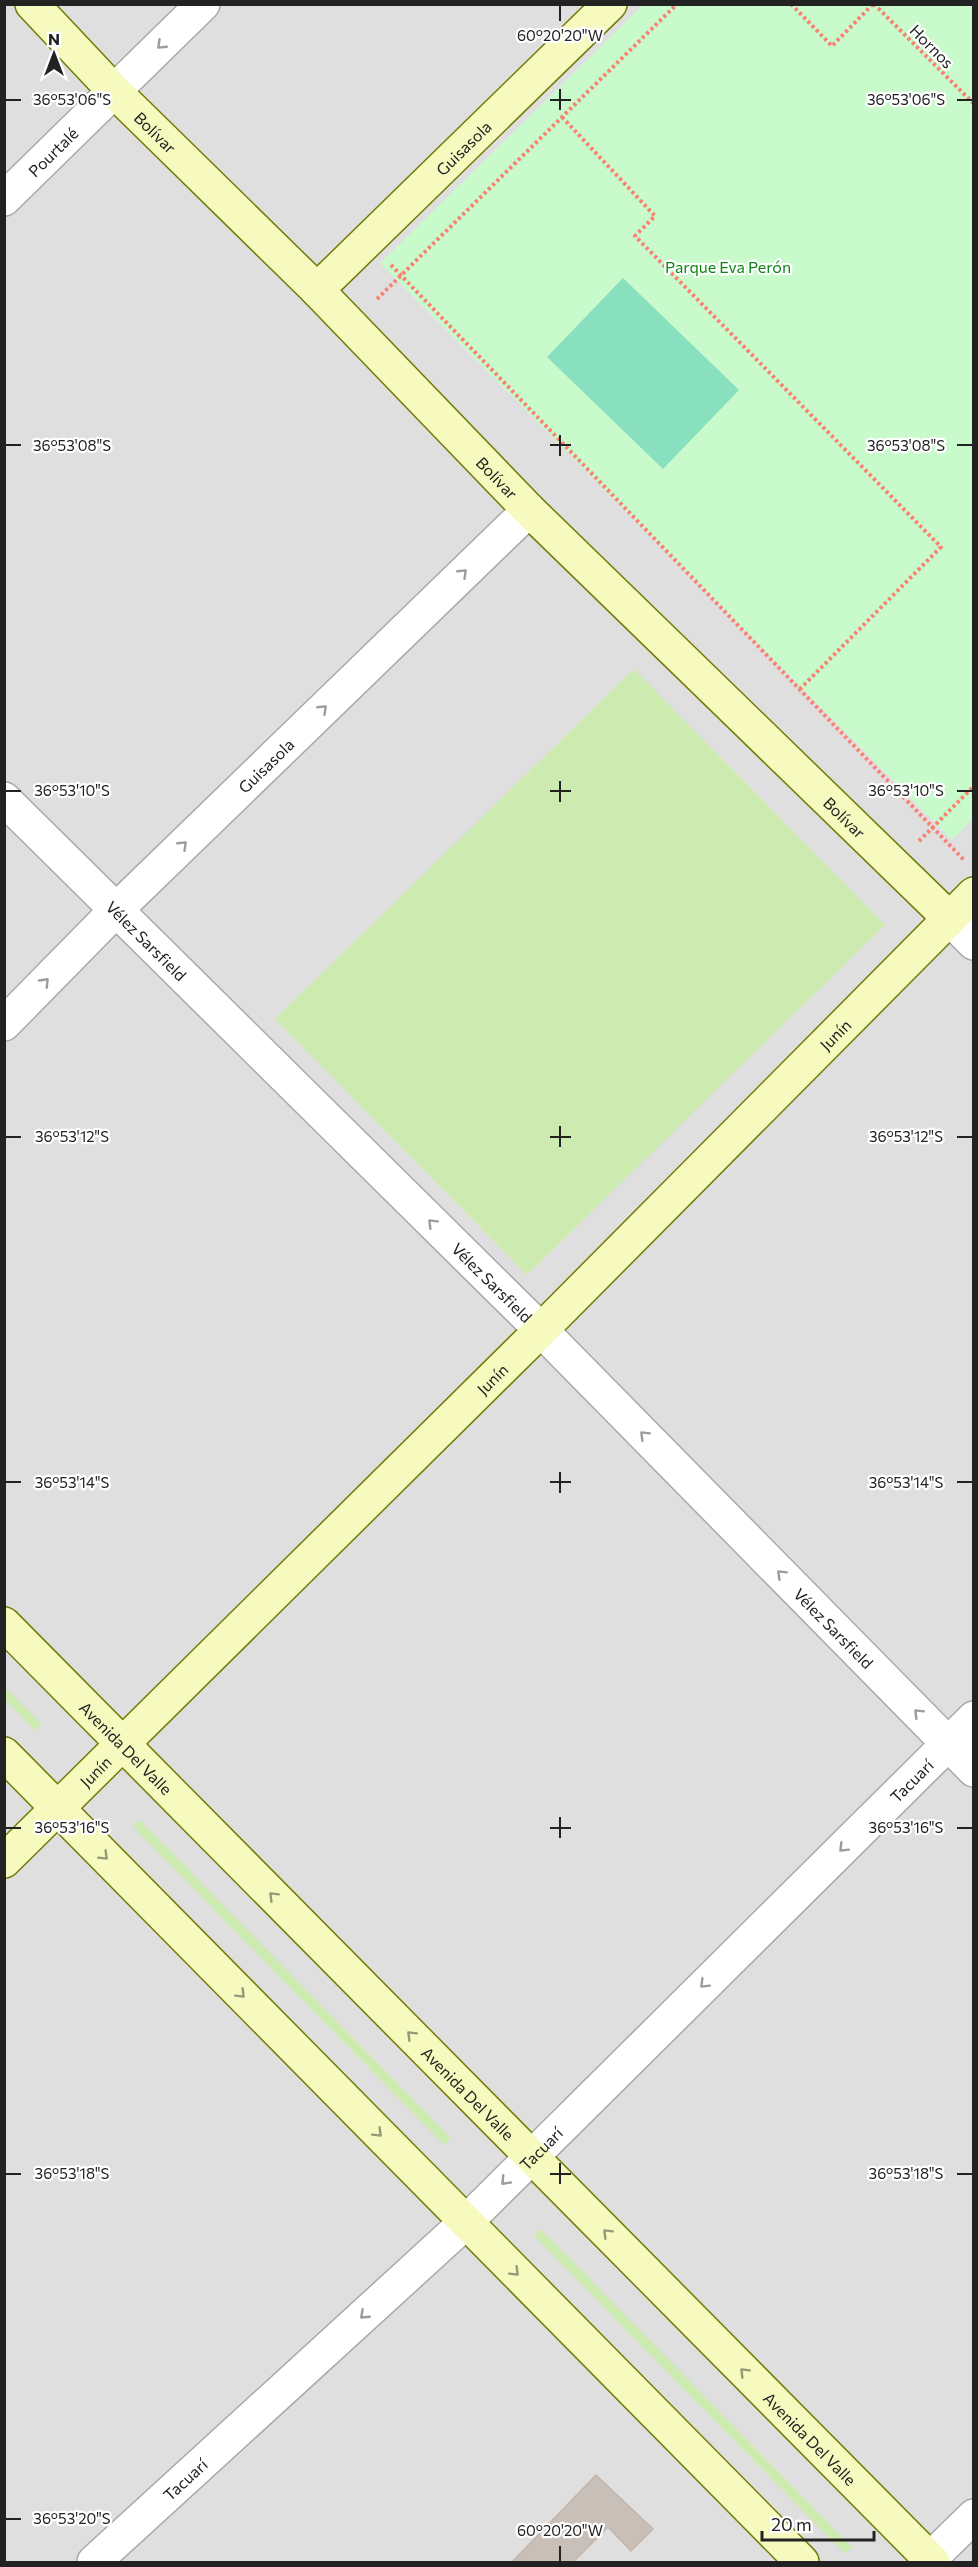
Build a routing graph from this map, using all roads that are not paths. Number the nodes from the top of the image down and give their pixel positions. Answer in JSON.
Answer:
{"nodes":[{"id":1,"x":32,"y":4,"type":"edge"},
{"id":2,"x":202,"y":4,"type":"edge"},
{"id":3,"x":610,"y":4,"type":"edge"},
{"id":4,"x":114,"y":91,"type":"junction"},
{"id":5,"x":4,"y":199,"type":"edge"},
{"id":6,"x":317,"y":290,"type":"junction"},
{"id":7,"x":529,"y":510,"type":"junction"},
{"id":8,"x":4,"y":800,"type":"edge"},
{"id":9,"x":974,"y":894,"type":"edge"},
{"id":10,"x":116,"y":910,"type":"junction"},
{"id":11,"x":950,"y":919,"type":"junction"},
{"id":12,"x":974,"y":943,"type":"edge"},
{"id":13,"x":4,"y":1024,"type":"edge"},
{"id":14,"x":541,"y":1330,"type":"junction"},
{"id":15,"x":4,"y":1624,"type":"edge"},
{"id":16,"x":974,"y":1718,"type":"edge"},
{"id":17,"x":122,"y":1743,"type":"junction"},
{"id":18,"x":948,"y":1743,"type":"junction"},
{"id":19,"x":4,"y":1754,"type":"edge"},
{"id":20,"x":974,"y":1770,"type":"edge"},
{"id":21,"x":58,"y":1809,"type":"junction"},
{"id":22,"x":4,"y":1861,"type":"edge"},
{"id":23,"x":530,"y":2155,"type":"junction"},
{"id":24,"x":466,"y":2222,"type":"junction"},
{"id":25,"x":974,"y":2516,"type":"edge"},
{"id":26,"x":94,"y":2562,"type":"edge"},
{"id":27,"x":802,"y":2562,"type":"edge"},
{"id":28,"x":930,"y":2562,"type":"edge"}],
"edges":[{"from":1,"to":4,"type":"street","name":"Bolívar"},
{"from":2,"to":4,"type":"street","name":"Pourtalé","one_way":true},
{"from":3,"to":6,"type":"street","name":"Guisasola"},
{"from":4,"to":5,"type":"street","name":"Pourtalé"},
{"from":4,"to":6,"type":"street","name":"Bolívar"},
{"from":6,"to":7,"type":"street","name":"Bolívar"},
{"from":10,"to":7,"type":"street","name":"Guisasola","one_way":true},
{"from":7,"to":11,"type":"street","name":"Bolívar"},
{"from":8,"to":10,"type":"street","name":"Vélez Sarsfield"},
{"from":9,"to":11,"type":"street","name":"Junín"},
{"from":13,"to":10,"type":"street","name":"Guisasola","one_way":true},
{"from":14,"to":10,"type":"street","name":"Vélez Sarsfield","one_way":true},
{"from":11,"to":12,"type":"street","name":"Bolívar"},
{"from":11,"to":14,"type":"street","name":"Junín"},
{"from":14,"to":17,"type":"street","name":"Junín"},
{"from":18,"to":14,"type":"street","name":"Vélez Sarsfield","one_way":true},
{"from":15,"to":17,"type":"street","name":"Avenida Del Valle"},
{"from":16,"to":18,"type":"street","name":"Tacuarí"},
{"from":17,"to":21,"type":"street","name":"Junín"},
{"from":23,"to":17,"type":"street","name":"Avenida Del Valle","one_way":true},
{"from":18,"to":20,"type":"street","name":"Vélez Sarsfield"},
{"from":18,"to":23,"type":"street","name":"Tacuarí","one_way":true},
{"from":19,"to":21,"type":"street"},
{"from":21,"to":22,"type":"street","name":"Junín"},
{"from":21,"to":24,"type":"street","one_way":true},
{"from":23,"to":24,"type":"street","name":"Tacuarí","one_way":true},
{"from":28,"to":23,"type":"street","name":"Avenida Del Valle","one_way":true},
{"from":24,"to":26,"type":"street","name":"Tacuarí","one_way":true},
{"from":24,"to":27,"type":"street","one_way":true},
{"from":25,"to":28,"type":"street"}]}
